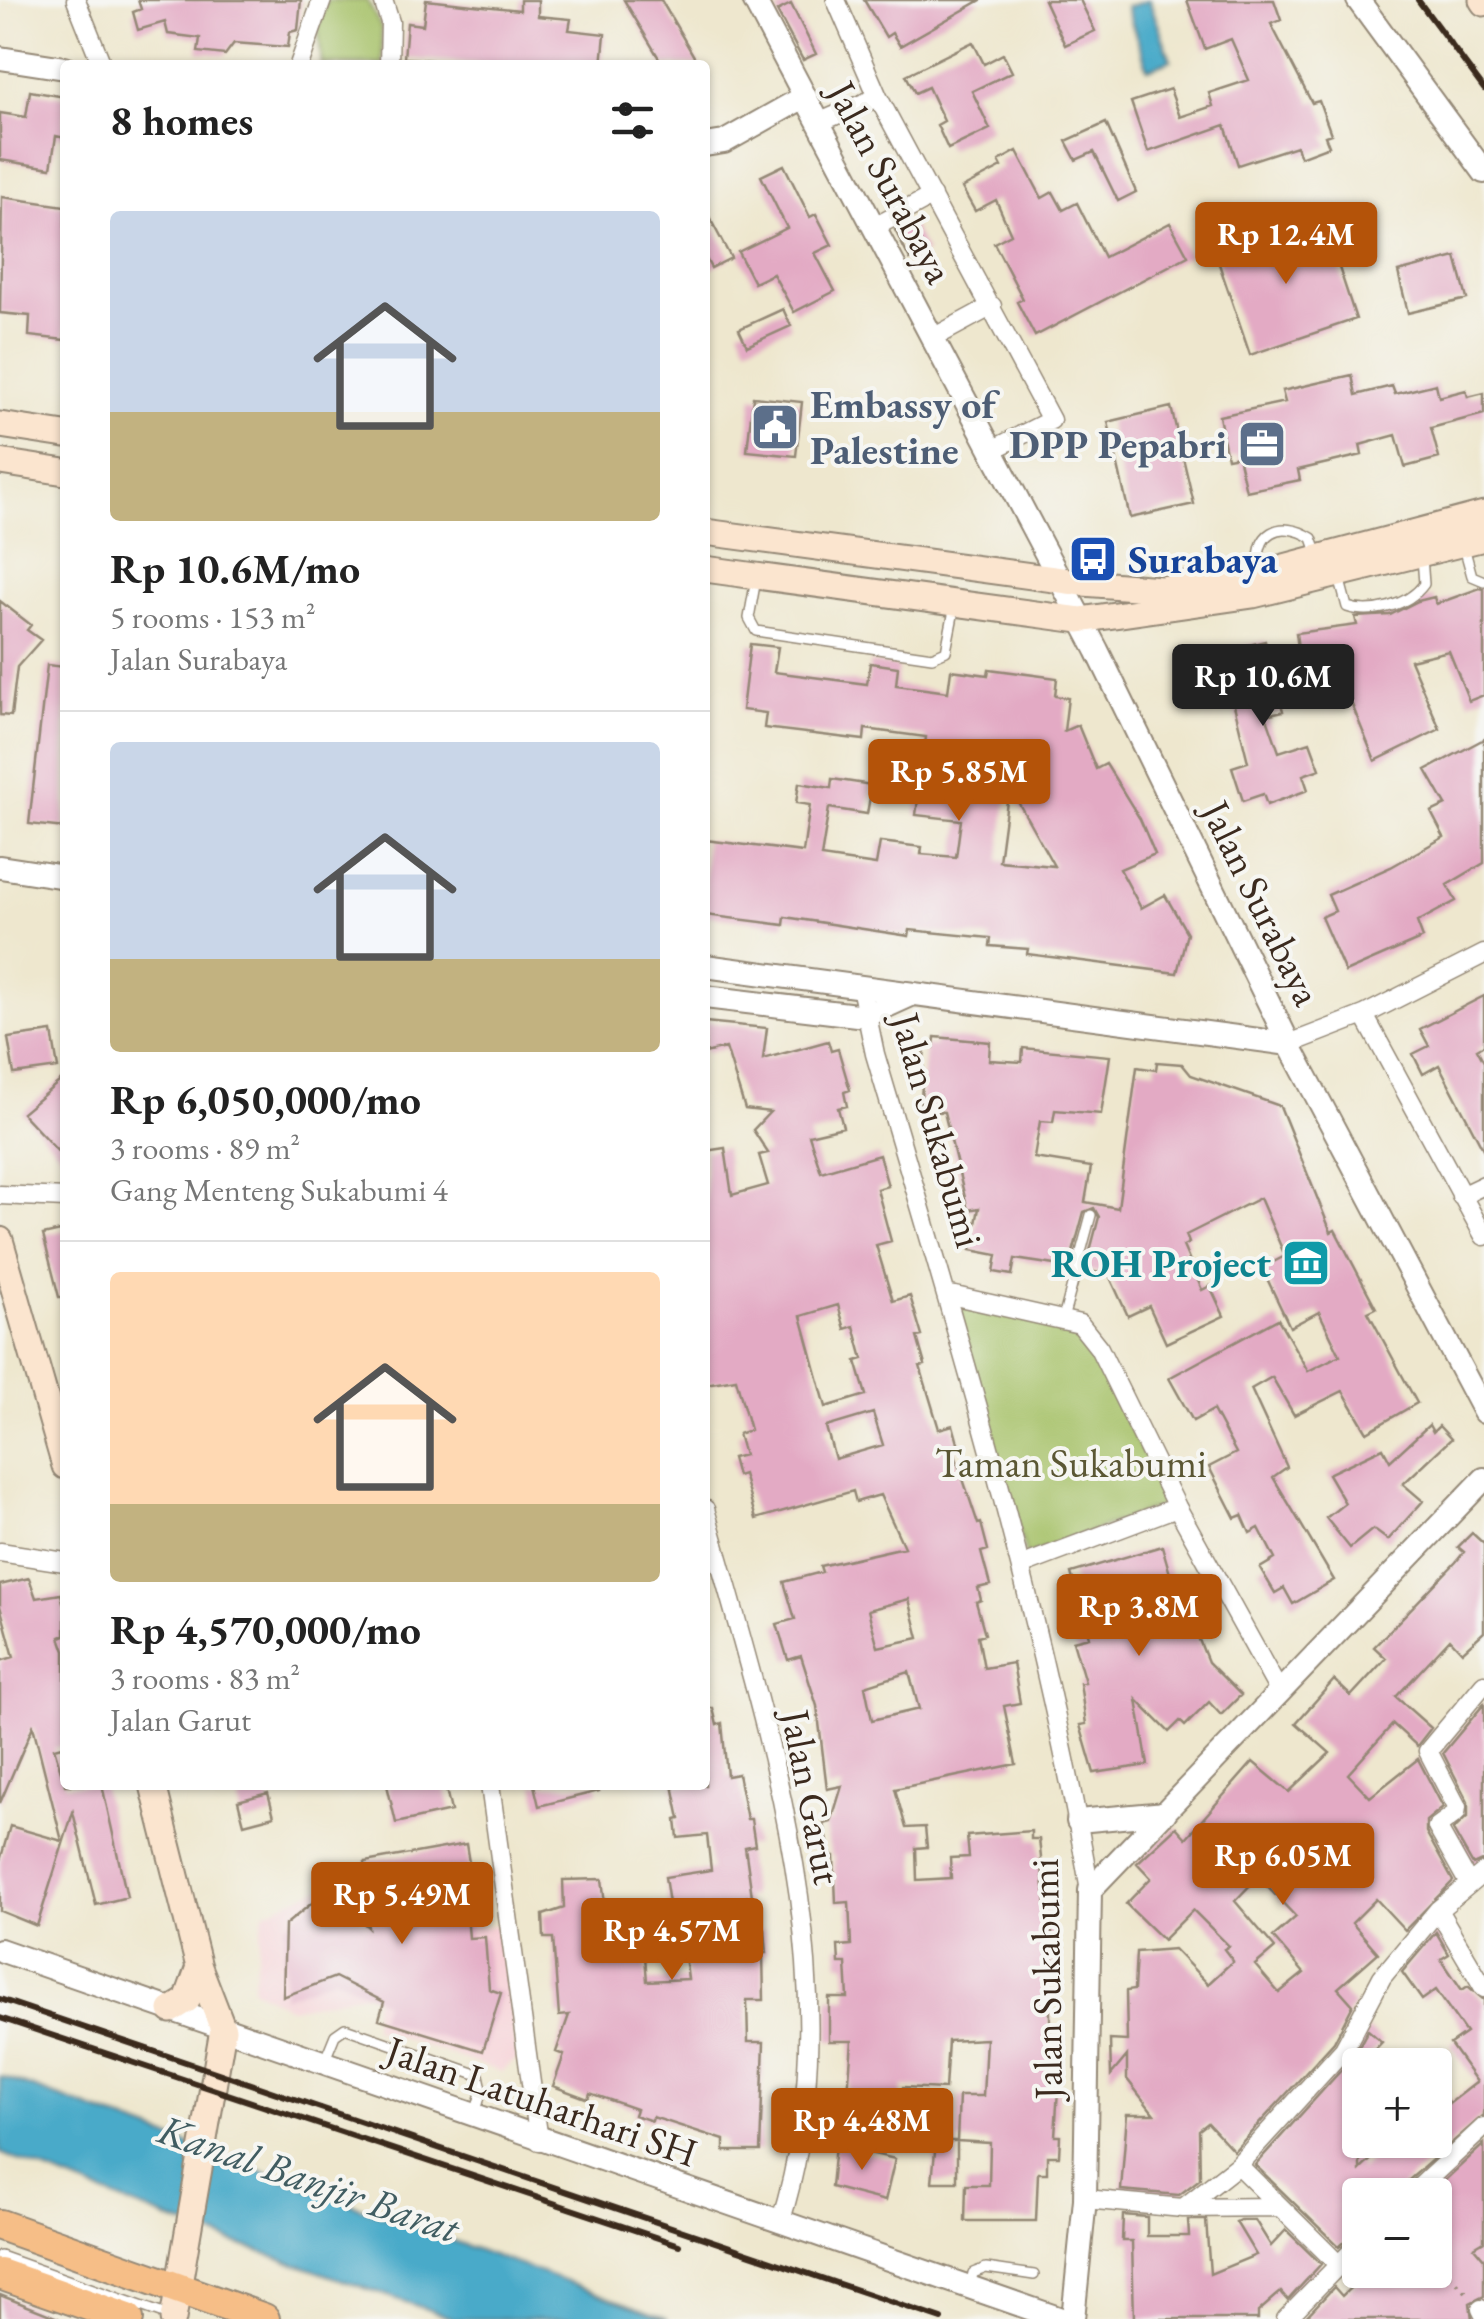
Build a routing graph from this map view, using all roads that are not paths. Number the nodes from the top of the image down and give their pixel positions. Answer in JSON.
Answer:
{"nodes":[{"id":1,"x":76,"y":0,"type":"edge"},
{"id":2,"x":322,"y":0,"type":"edge"},
{"id":3,"x":384,"y":0,"type":"edge"},
{"id":4,"x":836,"y":0,"type":"edge"},
{"id":5,"x":1358,"y":0,"type":"edge"},
{"id":6,"x":759,"y":2,"type":"edge"},
{"id":7,"x":0,"y":58,"type":"edge"},
{"id":8,"x":100,"y":60,"type":"edge"},
{"id":9,"x":302,"y":60,"type":"edge"},
{"id":10,"x":388,"y":60,"type":"edge"},
{"id":11,"x":60,"y":67,"type":"edge"},
{"id":12,"x":804,"y":97,"type":"junction"},
{"id":13,"x":878,"y":97,"type":"junction"},
{"id":14,"x":827,"y":119,"type":"junction"},
{"id":15,"x":710,"y":144,"type":"edge"},
{"id":16,"x":1484,"y":172,"type":"edge"},
{"id":17,"x":932,"y":196,"type":"junction"},
{"id":18,"x":882,"y":223,"type":"junction"},
{"id":19,"x":985,"y":309,"type":"junction"},
{"id":20,"x":931,"y":338,"type":"junction"},
{"id":21,"x":0,"y":425,"type":"edge"},
{"id":22,"x":60,"y":435,"type":"edge"},
{"id":23,"x":990,"y":451,"type":"junction"},
{"id":24,"x":0,"y":462,"type":"edge"},
{"id":25,"x":60,"y":471,"type":"edge"},
{"id":26,"x":1484,"y":514,"type":"edge"},
{"id":27,"x":710,"y":533,"type":"edge"},
{"id":28,"x":1473,"y":541,"type":"edge"},
{"id":29,"x":1418,"y":545,"type":"junction"},
{"id":30,"x":1329,"y":567,"type":"junction"},
{"id":31,"x":710,"y":569,"type":"edge"},
{"id":32,"x":1262,"y":574,"type":"junction"},
{"id":33,"x":756,"y":576,"type":"junction"},
{"id":34,"x":1055,"y":578,"type":"junction"},
{"id":35,"x":1484,"y":581,"type":"edge"},
{"id":36,"x":955,"y":605,"type":"junction"},
{"id":37,"x":1080,"y":620,"type":"junction"},
{"id":38,"x":0,"y":868,"type":"edge"},
{"id":39,"x":60,"y":876,"type":"edge"},
{"id":40,"x":1484,"y":954,"type":"edge"},
{"id":41,"x":710,"y":969,"type":"edge"},
{"id":42,"x":861,"y":987,"type":"junction"},
{"id":43,"x":909,"y":996,"type":"junction"},
{"id":44,"x":710,"y":997,"type":"edge"},
{"id":45,"x":1364,"y":1015,"type":"junction"},
{"id":46,"x":865,"y":1016,"type":"junction"},
{"id":47,"x":1289,"y":1044,"type":"junction"},
{"id":48,"x":1484,"y":1185,"type":"edge"},
{"id":49,"x":0,"y":1195,"type":"edge"},
{"id":50,"x":1462,"y":1196,"type":"junction"},
{"id":51,"x":60,"y":1198,"type":"edge"},
{"id":52,"x":1091,"y":1215,"type":"dead end"},
{"id":53,"x":1484,"y":1236,"type":"edge"},
{"id":54,"x":0,"y":1240,"type":"edge"},
{"id":55,"x":946,"y":1294,"type":"junction"},
{"id":56,"x":1063,"y":1319,"type":"junction"},
{"id":57,"x":1484,"y":1412,"type":"edge"},
{"id":58,"x":60,"y":1449,"type":"edge"},
{"id":59,"x":1484,"y":1479,"type":"edge"},
{"id":60,"x":1178,"y":1507,"type":"junction"},
{"id":61,"x":710,"y":1528,"type":"edge"},
{"id":62,"x":0,"y":1552,"type":"edge"},
{"id":63,"x":60,"y":1561,"type":"edge"},
{"id":64,"x":1023,"y":1564,"type":"junction"},
{"id":65,"x":1484,"y":1684,"type":"edge"},
{"id":66,"x":1280,"y":1693,"type":"junction"},
{"id":67,"x":155,"y":1790,"type":"edge"},
{"id":68,"x":491,"y":1790,"type":"edge"},
{"id":69,"x":1165,"y":1813,"type":"junction"},
{"id":70,"x":1078,"y":1820,"type":"junction"},
{"id":71,"x":1476,"y":1877,"type":"edge"},
{"id":72,"x":1090,"y":1890,"type":"junction"},
{"id":73,"x":1438,"y":1910,"type":"junction"},
{"id":74,"x":0,"y":1950,"type":"edge"},
{"id":75,"x":199,"y":1967,"type":"junction"},
{"id":76,"x":1484,"y":1988,"type":"edge"},
{"id":77,"x":170,"y":2010,"type":"junction"},
{"id":78,"x":223,"y":2029,"type":"junction"},
{"id":79,"x":323,"y":2064,"type":"junction"},
{"id":80,"x":474,"y":2117,"type":"junction"},
{"id":81,"x":1484,"y":2127,"type":"edge"},
{"id":82,"x":540,"y":2140,"type":"junction"},
{"id":83,"x":1238,"y":2165,"type":"junction"},
{"id":84,"x":1429,"y":2178,"type":"edge"},
{"id":85,"x":1086,"y":2200,"type":"junction"},
{"id":86,"x":1278,"y":2207,"type":"junction"},
{"id":87,"x":1183,"y":2208,"type":"junction"},
{"id":88,"x":780,"y":2222,"type":"junction"},
{"id":89,"x":0,"y":2225,"type":"edge"},
{"id":90,"x":0,"y":2238,"type":"edge"},
{"id":91,"x":0,"y":2256,"type":"edge"},
{"id":92,"x":53,"y":2258,"type":"dead end"},
{"id":93,"x":1342,"y":2260,"type":"edge"},
{"id":94,"x":1338,"y":2264,"type":"junction"},
{"id":95,"x":0,"y":2274,"type":"edge"},
{"id":96,"x":1034,"y":2276,"type":"dead end"},
{"id":97,"x":970,"y":2290,"type":"junction"},
{"id":98,"x":175,"y":2307,"type":"edge"},
{"id":99,"x":128,"y":2319,"type":"edge"},
{"id":100,"x":264,"y":2319,"type":"edge"},
{"id":101,"x":1061,"y":2319,"type":"edge"},
{"id":102,"x":1073,"y":2319,"type":"edge"},
{"id":103,"x":1286,"y":2319,"type":"edge"}],
"edges":[{"from":1,"to":8,"type":"street"},
{"from":2,"to":9,"type":"street"},
{"from":3,"to":10,"type":"street"},
{"from":4,"to":13,"type":"street"},
{"from":5,"to":16,"type":"street"},
{"from":6,"to":12,"type":"street","name":"Jalan Surabaya"},
{"from":7,"to":11,"type":"street"},
{"from":12,"to":14,"type":"street","name":"Jalan Surabaya"},
{"from":12,"to":15,"type":"street"},
{"from":13,"to":14,"type":"street"},
{"from":13,"to":17,"type":"street"},
{"from":14,"to":18,"type":"street","name":"Jalan Surabaya"},
{"from":17,"to":18,"type":"street"},
{"from":17,"to":19,"type":"street"},
{"from":18,"to":20,"type":"street","name":"Jalan Surabaya"},
{"from":19,"to":20,"type":"street"},
{"from":19,"to":23,"type":"street"},
{"from":20,"to":23,"type":"street","name":"Jalan Surabaya"},
{"from":21,"to":22,"type":"main road"},
{"from":23,"to":34,"type":"street","name":"Jalan Surabaya"},
{"from":24,"to":25,"type":"main road"},
{"from":26,"to":29,"type":"main road"},
{"from":27,"to":34,"type":"main road"},
{"from":28,"to":29,"type":"main road"},
{"from":28,"to":35,"type":"lane"},
{"from":29,"to":30,"type":"main road"},
{"from":29,"to":30,"type":"lane"},
{"from":30,"to":32,"type":"main road"},
{"from":30,"to":32,"type":"lane"},
{"from":30,"to":37,"type":"main road"},
{"from":31,"to":33,"type":"main road"},
{"from":32,"to":34,"type":"main road"},
{"from":33,"to":36,"type":"main road"},
{"from":33,"to":36,"type":"lane"},
{"from":34,"to":37,"type":"street","name":"Jalan Surabaya"},
{"from":36,"to":37,"type":"main road"},
{"from":37,"to":47,"type":"street","name":"Jalan Surabaya"},
{"from":38,"to":39,"type":"street"},
{"from":40,"to":45,"type":"street"},
{"from":41,"to":42,"type":"street"},
{"from":42,"to":43,"type":"street"},
{"from":42,"to":46,"type":"street","name":"Jalan Sukabumi"},
{"from":43,"to":46,"type":"street"},
{"from":43,"to":47,"type":"street"},
{"from":44,"to":46,"type":"street"},
{"from":45,"to":47,"type":"street"},
{"from":45,"to":50,"type":"street"},
{"from":46,"to":55,"type":"street","name":"Jalan Sukabumi"},
{"from":47,"to":57,"type":"street","name":"Jalan Surabaya"},
{"from":48,"to":50,"type":"street"},
{"from":49,"to":51,"type":"street"},
{"from":50,"to":53,"type":"street"},
{"from":52,"to":56,"type":"lane"},
{"from":54,"to":58,"type":"main road"},
{"from":55,"to":56,"type":"street","name":"Jalan Sukabumi"},
{"from":55,"to":64,"type":"street","name":"Jalan Sukabumi"},
{"from":56,"to":60,"type":"street","name":"Jalan Sukabumi"},
{"from":59,"to":66,"type":"street"},
{"from":60,"to":64,"type":"street"},
{"from":60,"to":66,"type":"street","name":"Jalan Sukabumi"},
{"from":61,"to":88,"type":"street","name":"Jalan Garut"},
{"from":62,"to":63,"type":"street"},
{"from":64,"to":70,"type":"street","name":"Jalan Sukabumi"},
{"from":65,"to":71,"type":"street"},
{"from":66,"to":69,"type":"street"},
{"from":67,"to":75,"type":"main road"},
{"from":68,"to":82,"type":"street"},
{"from":69,"to":70,"type":"street"},
{"from":69,"to":72,"type":"street"},
{"from":70,"to":72,"type":"street","name":"Jalan Sukabumi"},
{"from":71,"to":73,"type":"street"},
{"from":72,"to":85,"type":"street","name":"Jalan Sukabumi"},
{"from":73,"to":76,"type":"street"},
{"from":73,"to":83,"type":"street"},
{"from":74,"to":77,"type":"street","name":"Jalan Latuharhari SH"},
{"from":75,"to":77,"type":"main road"},
{"from":75,"to":78,"type":"main road"},
{"from":77,"to":78,"type":"street","name":"Jalan Latuharhari SH"},
{"from":78,"to":79,"type":"street","name":"Jalan Latuharhari SH"},
{"from":78,"to":98,"type":"main road"},
{"from":79,"to":80,"type":"street","name":"Jalan Latuharhari SH"},
{"from":79,"to":80,"type":"lane"},
{"from":80,"to":82,"type":"street","name":"Jalan Latuharhari SH"},
{"from":81,"to":84,"type":"street"},
{"from":82,"to":88,"type":"street","name":"Jalan Latuharhari SH"},
{"from":83,"to":86,"type":"street"},
{"from":83,"to":87,"type":"street"},
{"from":85,"to":87,"type":"street"},
{"from":85,"to":102,"type":"street","name":"Jalan Sukabumi"},
{"from":86,"to":87,"type":"street"},
{"from":86,"to":94,"type":"street"},
{"from":88,"to":97,"type":"street","name":"Jalan Latuharhari SH"},
{"from":89,"to":98,"type":"main road"},
{"from":90,"to":92,"type":"lane"},
{"from":91,"to":98,"type":"lane"},
{"from":93,"to":94,"type":"street"},
{"from":94,"to":103,"type":"street"},
{"from":95,"to":99,"type":"main road"},
{"from":96,"to":97,"type":"lane"},
{"from":97,"to":101,"type":"street","name":"Jalan Latuharhari SH"},
{"from":98,"to":100,"type":"main road"}]}
